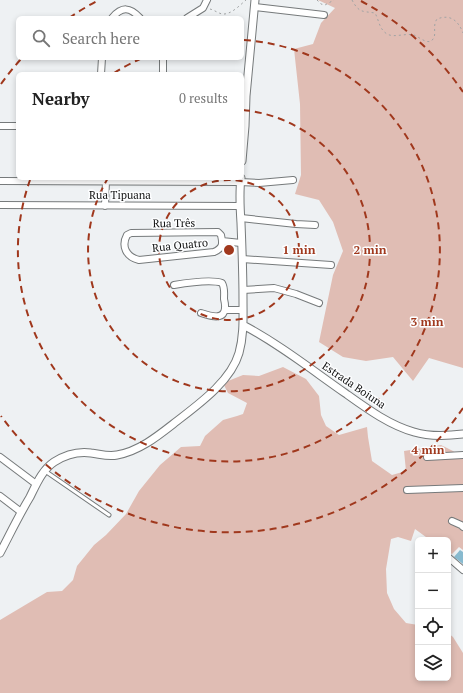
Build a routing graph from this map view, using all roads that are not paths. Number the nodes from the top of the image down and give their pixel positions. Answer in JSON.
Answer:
{"nodes":[{"id":1,"x":207,"y":0,"type":"edge"},
{"id":2,"x":255,"y":4,"type":"edge"},
{"id":3,"x":324,"y":15,"type":"dead end"},
{"id":4,"x":114,"y":16,"type":"edge"},
{"id":5,"x":138,"y":16,"type":"edge"},
{"id":6,"x":189,"y":16,"type":"edge"},
{"id":7,"x":102,"y":60,"type":"edge"},
{"id":8,"x":163,"y":60,"type":"edge"},
{"id":9,"x":101,"y":72,"type":"edge"},
{"id":10,"x":163,"y":72,"type":"edge"},
{"id":11,"x":244,"y":116,"type":"edge"},
{"id":12,"x":0,"y":126,"type":"edge"},
{"id":13,"x":16,"y":126,"type":"edge"},
{"id":14,"x":240,"y":180,"type":"edge"},
{"id":15,"x":293,"y":180,"type":"dead end"},
{"id":16,"x":0,"y":181,"type":"edge"},
{"id":17,"x":106,"y":181,"type":"junction"},
{"id":18,"x":0,"y":205,"type":"edge"},
{"id":19,"x":105,"y":206,"type":"junction"},
{"id":20,"x":240,"y":206,"type":"junction"},
{"id":21,"x":241,"y":218,"type":"junction"},
{"id":22,"x":316,"y":225,"type":"dead end"},
{"id":23,"x":241,"y":243,"type":"junction"},
{"id":24,"x":222,"y":244,"type":"junction"},
{"id":25,"x":242,"y":258,"type":"junction"},
{"id":26,"x":138,"y":260,"type":"joint"},
{"id":27,"x":331,"y":265,"type":"dead end"},
{"id":28,"x":174,"y":285,"type":"dead end"},
{"id":29,"x":243,"y":290,"type":"junction"},
{"id":30,"x":319,"y":303,"type":"dead end"},
{"id":31,"x":225,"y":310,"type":"junction"},
{"id":32,"x":243,"y":310,"type":"junction"},
{"id":33,"x":201,"y":313,"type":"dead end"},
{"id":34,"x":243,"y":325,"type":"junction"},
{"id":35,"x":463,"y":434,"type":"edge"},
{"id":36,"x":463,"y":454,"type":"edge"},
{"id":37,"x":0,"y":457,"type":"edge"},
{"id":38,"x":427,"y":457,"type":"dead end"},
{"id":39,"x":45,"y":471,"type":"junction"},
{"id":40,"x":36,"y":484,"type":"junction"},
{"id":41,"x":463,"y":488,"type":"edge"},
{"id":42,"x":407,"y":490,"type":"dead end"},
{"id":43,"x":0,"y":496,"type":"edge"},
{"id":44,"x":21,"y":512,"type":"junction"},
{"id":45,"x":109,"y":515,"type":"dead end"},
{"id":46,"x":452,"y":521,"type":"dead end"},
{"id":47,"x":463,"y":527,"type":"edge"},
{"id":48,"x":0,"y":553,"type":"edge"},
{"id":49,"x":451,"y":560,"type":"edge"},
{"id":50,"x":463,"y":570,"type":"edge"}],
"edges":[{"from":1,"to":6,"type":"street"},
{"from":2,"to":3,"type":"street"},
{"from":2,"to":11,"type":"street"},
{"from":4,"to":5,"type":"street"},
{"from":7,"to":9,"type":"street"},
{"from":8,"to":10,"type":"street"},
{"from":12,"to":13,"type":"street"},
{"from":14,"to":15,"type":"street"},
{"from":14,"to":17,"type":"street"},
{"from":14,"to":20,"type":"street"},
{"from":16,"to":17,"type":"street"},
{"from":17,"to":19,"type":"street"},
{"from":18,"to":19,"type":"street","name":"Rua Tipuana"},
{"from":19,"to":20,"type":"street","name":"Rua Tipuana"},
{"from":20,"to":21,"type":"street"},
{"from":21,"to":22,"type":"street"},
{"from":21,"to":23,"type":"street"},
{"from":23,"to":24,"type":"street"},
{"from":23,"to":25,"type":"street"},
{"from":24,"to":26,"type":"street","name":"Rua Quatro"},
{"from":24,"to":26,"type":"street","name":"Rua Três"},
{"from":25,"to":27,"type":"street"},
{"from":25,"to":29,"type":"street"},
{"from":28,"to":31,"type":"street"},
{"from":29,"to":30,"type":"street"},
{"from":29,"to":32,"type":"street"},
{"from":31,"to":32,"type":"street"},
{"from":31,"to":33,"type":"street"},
{"from":32,"to":34,"type":"street"},
{"from":34,"to":35,"type":"street","name":"Estrada Boiuna"},
{"from":34,"to":39,"type":"street"},
{"from":36,"to":38,"type":"street"},
{"from":37,"to":40,"type":"street"},
{"from":39,"to":40,"type":"street"},
{"from":39,"to":45,"type":"lane"},
{"from":40,"to":44,"type":"street"},
{"from":41,"to":42,"type":"street"},
{"from":43,"to":44,"type":"street"},
{"from":44,"to":48,"type":"street"},
{"from":46,"to":47,"type":"street"},
{"from":49,"to":50,"type":"street"}]}
